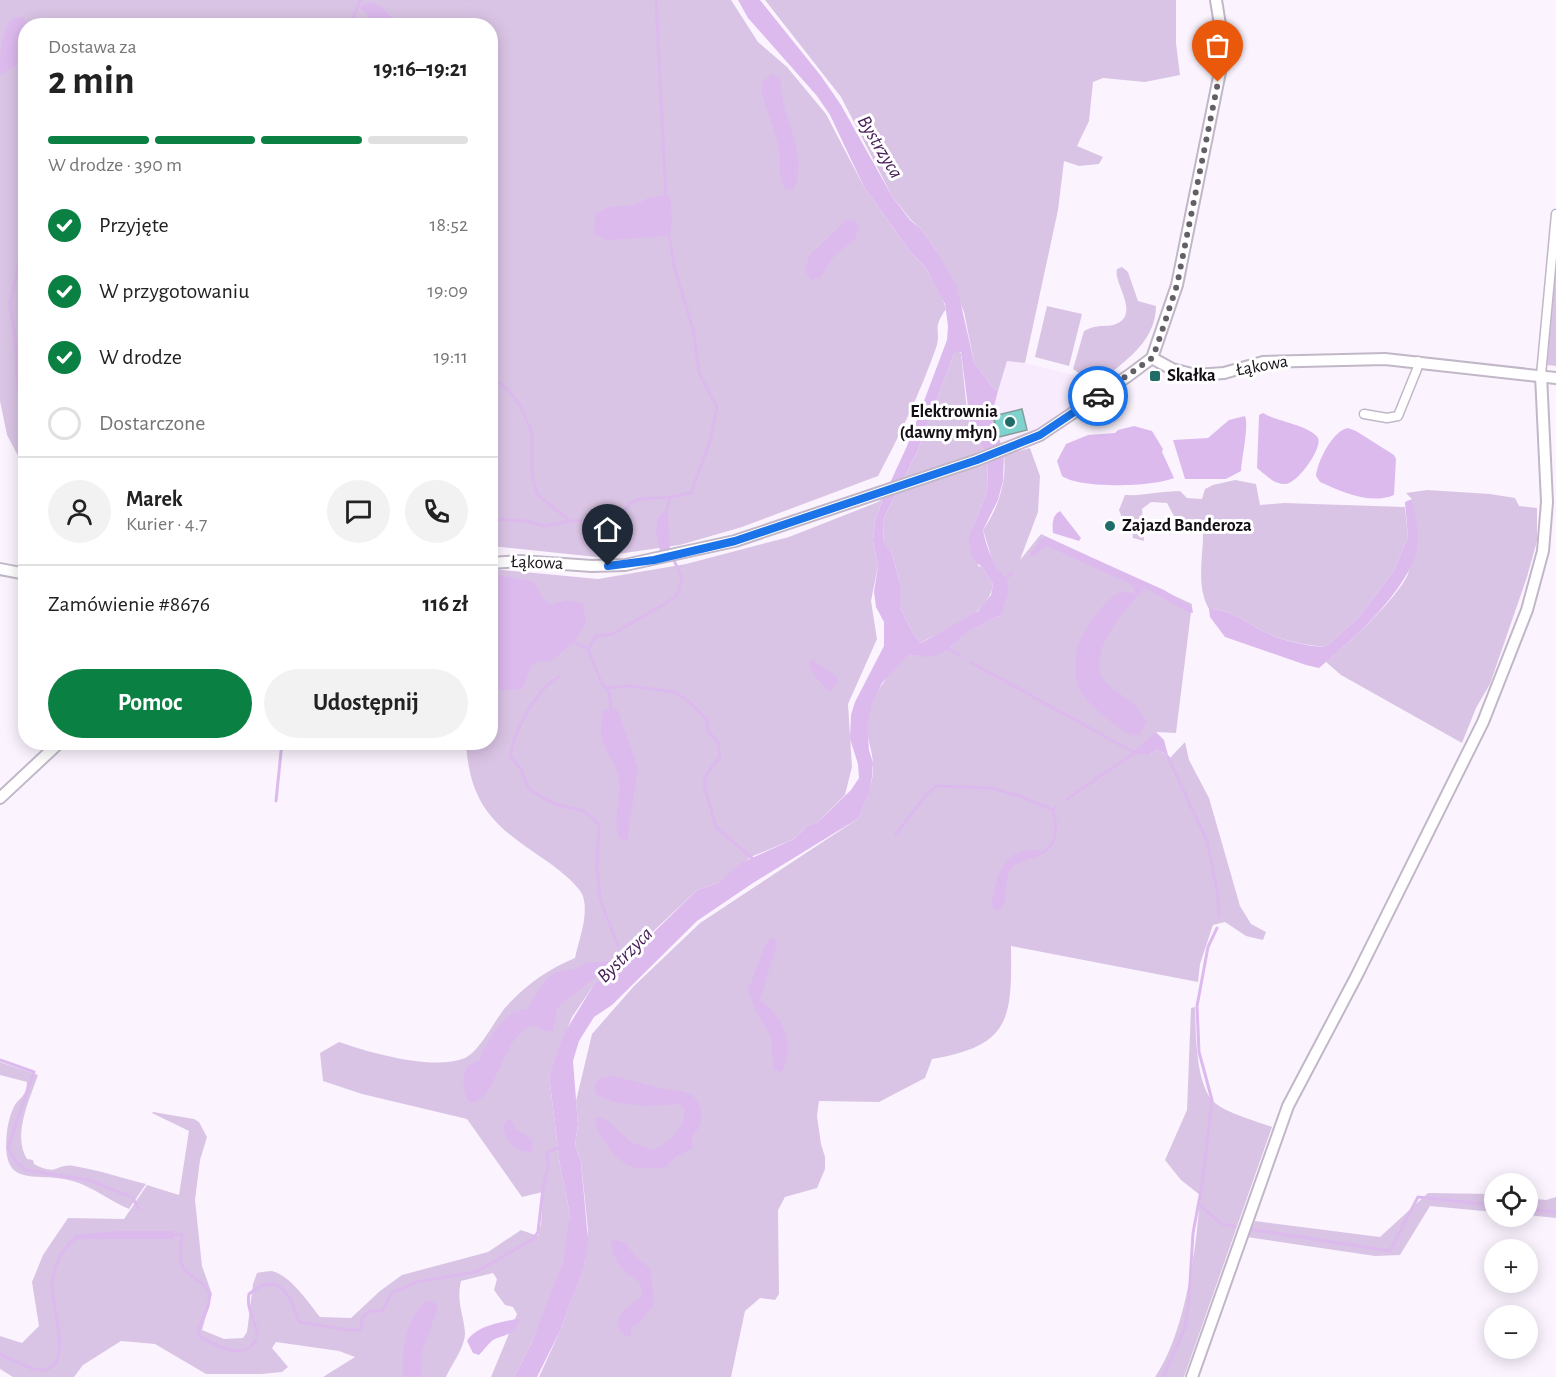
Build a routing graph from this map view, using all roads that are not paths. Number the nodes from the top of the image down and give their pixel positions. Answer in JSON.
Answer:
{"nodes":[{"id":1,"x":1216,"y":0,"type":"edge"},
{"id":2,"x":1556,"y":214,"type":"edge"},
{"id":3,"x":1152,"y":358,"type":"junction"},
{"id":4,"x":1418,"y":361,"type":"junction"},
{"id":5,"x":1541,"y":375,"type":"junction"},
{"id":6,"x":1556,"y":378,"type":"edge"},
{"id":7,"x":1364,"y":414,"type":"dead end"},
{"id":8,"x":498,"y":562,"type":"edge"},
{"id":9,"x":0,"y":569,"type":"edge"},
{"id":10,"x":18,"y":572,"type":"edge"},
{"id":11,"x":51,"y":750,"type":"edge"},
{"id":12,"x":0,"y":798,"type":"edge"},
{"id":13,"x":1192,"y":1377,"type":"edge"}],
"edges":[{"from":1,"to":3,"type":"street"},
{"from":2,"to":5,"type":"street"},
{"from":3,"to":4,"type":"street","name":"Łąkowa"},
{"from":3,"to":8,"type":"street","name":"Łąkowa"},
{"from":4,"to":5,"type":"street","name":"Łąkowa"},
{"from":4,"to":7,"type":"street"},
{"from":5,"to":6,"type":"street","name":"Łąkowa"},
{"from":5,"to":13,"type":"street"},
{"from":9,"to":10,"type":"street"},
{"from":11,"to":12,"type":"street"}]}
